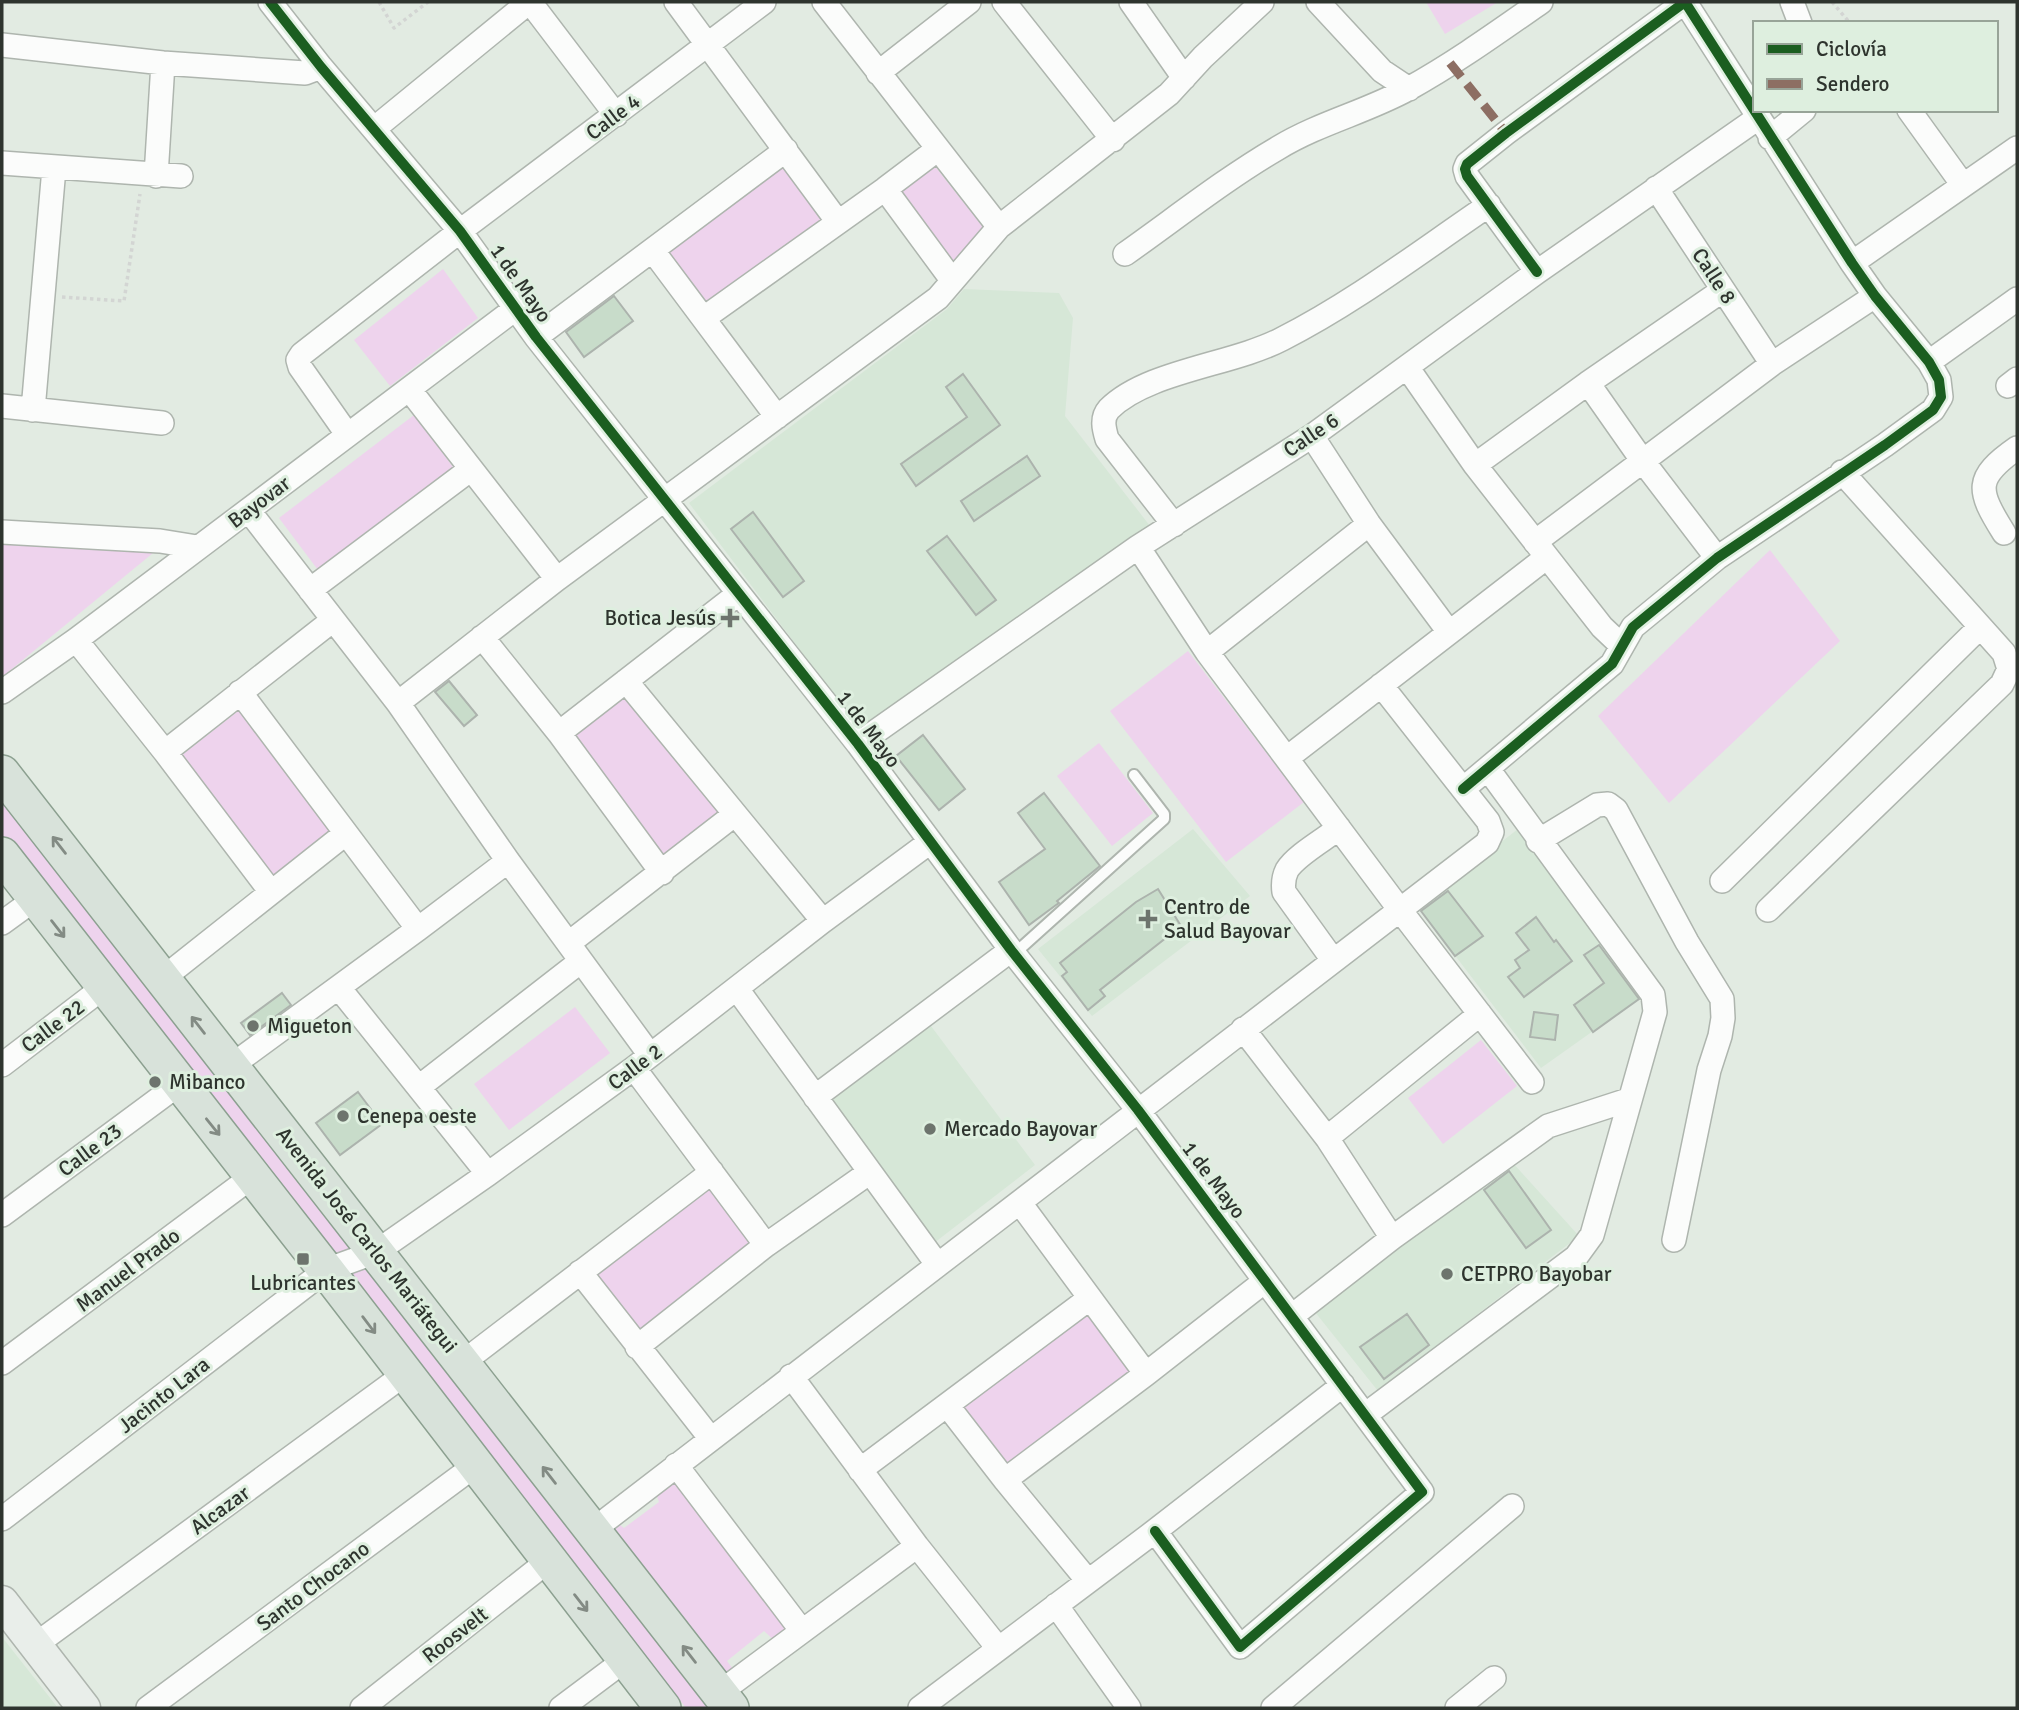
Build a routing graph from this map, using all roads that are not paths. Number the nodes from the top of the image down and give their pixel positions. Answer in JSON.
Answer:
{"nodes":[{"id":1,"x":271,"y":2,"type":"edge"},
{"id":2,"x":530,"y":2,"type":"edge"},
{"id":3,"x":676,"y":2,"type":"edge"},
{"id":4,"x":764,"y":2,"type":"edge"},
{"id":5,"x":824,"y":2,"type":"edge"},
{"id":6,"x":969,"y":2,"type":"edge"},
{"id":7,"x":1004,"y":2,"type":"edge"},
{"id":8,"x":1131,"y":2,"type":"edge"},
{"id":9,"x":1262,"y":2,"type":"edge"},
{"id":10,"x":1318,"y":2,"type":"edge"},
{"id":11,"x":1541,"y":2,"type":"edge"},
{"id":12,"x":1792,"y":2,"type":"edge"},
{"id":13,"x":1799,"y":21,"type":"edge"},
{"id":14,"x":2,"y":45,"type":"edge"},
{"id":15,"x":708,"y":45,"type":"junction"},
{"id":16,"x":163,"y":63,"type":"junction"},
{"id":17,"x":321,"y":67,"type":"junction"},
{"id":18,"x":878,"y":73,"type":"junction"},
{"id":19,"x":1184,"y":78,"type":"junction"},
{"id":20,"x":1409,"y":89,"type":"junction"},
{"id":21,"x":1753,"y":110,"type":"edge"},
{"id":22,"x":1754,"y":112,"type":"edge"},
{"id":23,"x":1802,"y":112,"type":"edge"},
{"id":24,"x":1910,"y":112,"type":"edge"},
{"id":25,"x":616,"y":115,"type":"junction"},
{"id":26,"x":1758,"y":118,"type":"junction"},
{"id":27,"x":375,"y":128,"type":"junction"},
{"id":28,"x":1770,"y":138,"type":"junction"},
{"id":29,"x":1113,"y":140,"type":"junction"},
{"id":30,"x":2017,"y":148,"type":"edge"},
{"id":31,"x":937,"y":149,"type":"junction"},
{"id":32,"x":786,"y":150,"type":"junction"},
{"id":33,"x":2,"y":163,"type":"edge"},
{"id":34,"x":54,"y":168,"type":"junction"},
{"id":35,"x":149,"y":175,"type":"junction"},
{"id":36,"x":181,"y":176,"type":"dead end"},
{"id":37,"x":1963,"y":185,"type":"junction"},
{"id":38,"x":1656,"y":188,"type":"junction"},
{"id":39,"x":885,"y":189,"type":"junction"},
{"id":40,"x":1489,"y":205,"type":"junction"},
{"id":41,"x":838,"y":222,"type":"junction"},
{"id":42,"x":999,"y":227,"type":"junction"},
{"id":43,"x":460,"y":231,"type":"junction"},
{"id":44,"x":653,"y":251,"type":"junction"},
{"id":45,"x":1125,"y":254,"type":"dead end"},
{"id":46,"x":1852,"y":264,"type":"junction"},
{"id":47,"x":1537,"y":272,"type":"junction"},
{"id":48,"x":952,"y":280,"type":"junction"},
{"id":49,"x":1723,"y":290,"type":"junction"},
{"id":50,"x":1875,"y":296,"type":"junction"},
{"id":51,"x":2017,"y":299,"type":"edge"},
{"id":52,"x":515,"y":309,"type":"junction"},
{"id":53,"x":704,"y":318,"type":"junction"},
{"id":54,"x":536,"y":338,"type":"junction"},
{"id":55,"x":1929,"y":362,"type":"junction"},
{"id":56,"x":1772,"y":364,"type":"junction"},
{"id":57,"x":1407,"y":367,"type":"junction"},
{"id":58,"x":1588,"y":383,"type":"junction"},
{"id":59,"x":409,"y":389,"type":"junction"},
{"id":60,"x":2,"y":406,"type":"edge"},
{"id":61,"x":33,"y":410,"type":"junction"},
{"id":62,"x":777,"y":417,"type":"junction"},
{"id":63,"x":162,"y":423,"type":"dead end"},
{"id":64,"x":347,"y":435,"type":"junction"},
{"id":65,"x":1312,"y":436,"type":"junction"},
{"id":66,"x":2017,"y":448,"type":"edge"},
{"id":67,"x":1642,"y":460,"type":"junction"},
{"id":68,"x":1475,"y":465,"type":"junction"},
{"id":69,"x":471,"y":469,"type":"junction"},
{"id":70,"x":1842,"y":472,"type":"junction"},
{"id":71,"x":665,"y":500,"type":"junction"},
{"id":72,"x":249,"y":511,"type":"junction"},
{"id":73,"x":1369,"y":524,"type":"junction"},
{"id":74,"x":1174,"y":525,"type":"junction"},
{"id":75,"x":2,"y":532,"type":"edge"},
{"id":76,"x":2004,"y":533,"type":"dead end"},
{"id":77,"x":197,"y":547,"type":"junction"},
{"id":78,"x":1138,"y":547,"type":"junction"},
{"id":79,"x":1541,"y":549,"type":"junction"},
{"id":80,"x":1717,"y":558,"type":"junction"},
{"id":81,"x":557,"y":579,"type":"junction"},
{"id":82,"x":310,"y":590,"type":"junction"},
{"id":83,"x":738,"y":594,"type":"junction"},
{"id":84,"x":333,"y":620,"type":"junction"},
{"id":85,"x":1979,"y":628,"type":"junction"},
{"id":86,"x":1449,"y":632,"type":"junction"},
{"id":87,"x":482,"y":637,"type":"junction"},
{"id":88,"x":76,"y":640,"type":"junction"},
{"id":89,"x":1622,"y":646,"type":"junction"},
{"id":90,"x":1207,"y":652,"type":"junction"},
{"id":91,"x":626,"y":681,"type":"junction"},
{"id":92,"x":1381,"y":685,"type":"junction"},
{"id":93,"x":2,"y":692,"type":"edge"},
{"id":94,"x":240,"y":692,"type":"junction"},
{"id":95,"x":398,"y":703,"type":"junction"},
{"id":96,"x":559,"y":733,"type":"junction"},
{"id":97,"x":858,"y":744,"type":"junction"},
{"id":98,"x":165,"y":752,"type":"junction"},
{"id":99,"x":1287,"y":758,"type":"junction"},
{"id":100,"x":1488,"y":769,"type":"junction"},
{"id":101,"x":2,"y":773,"type":"edge"},
{"id":102,"x":1133,"y":775,"type":"dead end"},
{"id":103,"x":1463,"y":789,"type":"junction"},
{"id":104,"x":734,"y":815,"type":"junction"},
{"id":105,"x":1339,"y":828,"type":"junction"},
{"id":106,"x":345,"y":834,"type":"junction"},
{"id":107,"x":1538,"y":841,"type":"junction"},
{"id":108,"x":930,"y":842,"type":"junction"},
{"id":109,"x":2,"y":855,"type":"edge"},
{"id":110,"x":508,"y":861,"type":"junction"},
{"id":111,"x":662,"y":873,"type":"junction"},
{"id":112,"x":1722,"y":881,"type":"dead end"},
{"id":113,"x":271,"y":892,"type":"junction"},
{"id":114,"x":34,"y":899,"type":"junction"},
{"id":115,"x":1399,"y":910,"type":"junction"},
{"id":116,"x":1768,"y":910,"type":"dead end"},
{"id":117,"x":823,"y":921,"type":"junction"},
{"id":118,"x":2,"y":923,"type":"edge"},
{"id":119,"x":418,"y":929,"type":"junction"},
{"id":120,"x":575,"y":952,"type":"junction"},
{"id":121,"x":1012,"y":952,"type":"junction"},
{"id":122,"x":1333,"y":960,"type":"junction"},
{"id":123,"x":162,"y":979,"type":"junction"},
{"id":124,"x":104,"y":987,"type":"junction"},
{"id":125,"x":339,"y":988,"type":"junction"},
{"id":126,"x":737,"y":989,"type":"junction"},
{"id":127,"x":1480,"y":1014,"type":"junction"},
{"id":128,"x":1243,"y":1029,"type":"junction"},
{"id":129,"x":642,"y":1061,"type":"junction"},
{"id":130,"x":2,"y":1065,"type":"edge"},
{"id":131,"x":231,"y":1066,"type":"junction"},
{"id":132,"x":1532,"y":1082,"type":"dead end"},
{"id":133,"x":179,"y":1084,"type":"junction"},
{"id":134,"x":419,"y":1087,"type":"junction"},
{"id":135,"x":815,"y":1097,"type":"junction"},
{"id":136,"x":1628,"y":1100,"type":"junction"},
{"id":137,"x":1138,"y":1110,"type":"junction"},
{"id":138,"x":1327,"y":1138,"type":"junction"},
{"id":139,"x":712,"y":1172,"type":"junction"},
{"id":140,"x":870,"y":1172,"type":"junction"},
{"id":141,"x":488,"y":1174,"type":"junction"},
{"id":142,"x":253,"y":1176,"type":"junction"},
{"id":143,"x":1020,"y":1203,"type":"junction"},
{"id":144,"x":2,"y":1215,"type":"edge"},
{"id":145,"x":1392,"y":1238,"type":"junction"},
{"id":146,"x":1674,"y":1240,"type":"dead end"},
{"id":147,"x":766,"y":1245,"type":"junction"},
{"id":148,"x":376,"y":1252,"type":"junction"},
{"id":149,"x":937,"y":1264,"type":"junction"},
{"id":150,"x":326,"y":1270,"type":"junction"},
{"id":151,"x":580,"y":1272,"type":"junction"},
{"id":152,"x":1265,"y":1281,"type":"junction"},
{"id":153,"x":1090,"y":1298,"type":"junction"},
{"id":154,"x":1292,"y":1316,"type":"junction"},
{"id":155,"x":637,"y":1347,"type":"junction"},
{"id":156,"x":2,"y":1363,"type":"edge"},
{"id":157,"x":462,"y":1363,"type":"junction"},
{"id":158,"x":405,"y":1374,"type":"junction"},
{"id":159,"x":1146,"y":1374,"type":"junction"},
{"id":160,"x":791,"y":1376,"type":"junction"},
{"id":161,"x":1343,"y":1385,"type":"junction"},
{"id":162,"x":947,"y":1405,"type":"junction"},
{"id":163,"x":1365,"y":1415,"type":"junction"},
{"id":164,"x":711,"y":1439,"type":"junction"},
{"id":165,"x":477,"y":1464,"type":"junction"},
{"id":166,"x":676,"y":1465,"type":"junction"},
{"id":167,"x":860,"y":1470,"type":"junction"},
{"id":168,"x":1005,"y":1480,"type":"junction"},
{"id":169,"x":1512,"y":1506,"type":"dead end"},
{"id":170,"x":2,"y":1519,"type":"edge"},
{"id":171,"x":593,"y":1530,"type":"junction"},
{"id":172,"x":1155,"y":1531,"type":"junction"},
{"id":173,"x":917,"y":1546,"type":"junction"},
{"id":174,"x":548,"y":1561,"type":"junction"},
{"id":175,"x":1088,"y":1581,"type":"junction"},
{"id":176,"x":2,"y":1602,"type":"edge"},
{"id":177,"x":1056,"y":1605,"type":"junction"},
{"id":178,"x":802,"y":1631,"type":"junction"},
{"id":179,"x":35,"y":1645,"type":"junction"},
{"id":180,"x":998,"y":1648,"type":"junction"},
{"id":181,"x":625,"y":1660,"type":"junction"},
{"id":182,"x":1494,"y":1678,"type":"dead end"},
{"id":183,"x":725,"y":1701,"type":"edge"},
{"id":184,"x":83,"y":1708,"type":"edge"},
{"id":185,"x":148,"y":1708,"type":"edge"},
{"id":186,"x":362,"y":1708,"type":"edge"},
{"id":187,"x":561,"y":1708,"type":"edge"},
{"id":188,"x":663,"y":1708,"type":"edge"},
{"id":189,"x":920,"y":1708,"type":"edge"},
{"id":190,"x":1129,"y":1708,"type":"edge"},
{"id":191,"x":1273,"y":1708,"type":"edge"},
{"id":192,"x":1457,"y":1708,"type":"edge"}],
"edges":[{"from":1,"to":17,"type":"street","name":"1 de Mayo"},
{"from":2,"to":25,"type":"street"},
{"from":2,"to":27,"type":"street"},
{"from":3,"to":15,"type":"street"},
{"from":4,"to":15,"type":"street","name":"Calle 4"},
{"from":5,"to":18,"type":"street"},
{"from":6,"to":18,"type":"street"},
{"from":7,"to":29,"type":"street"},
{"from":8,"to":19,"type":"street"},
{"from":9,"to":19,"type":"street"},
{"from":10,"to":20,"type":"street"},
{"from":11,"to":20,"type":"street"},
{"from":12,"to":13,"type":"street"},
{"from":14,"to":16,"type":"street"},
{"from":15,"to":25,"type":"street","name":"Calle 4"},
{"from":15,"to":32,"type":"street"},
{"from":16,"to":17,"type":"street"},
{"from":16,"to":35,"type":"street"},
{"from":17,"to":27,"type":"street","name":"1 de Mayo"},
{"from":18,"to":31,"type":"street"},
{"from":19,"to":29,"type":"street"},
{"from":20,"to":45,"type":"street"},
{"from":21,"to":40,"type":"street"},
{"from":22,"to":26,"type":"street"},
{"from":23,"to":28,"type":"street"},
{"from":24,"to":37,"type":"street"},
{"from":25,"to":43,"type":"street","name":"Calle 4"},
{"from":26,"to":28,"type":"street"},
{"from":26,"to":38,"type":"street","name":"Calle 6"},
{"from":27,"to":43,"type":"street","name":"1 de Mayo"},
{"from":28,"to":46,"type":"street"},
{"from":29,"to":42,"type":"street"},
{"from":30,"to":37,"type":"street"},
{"from":31,"to":39,"type":"street"},
{"from":31,"to":42,"type":"street"},
{"from":32,"to":41,"type":"street"},
{"from":32,"to":44,"type":"street"},
{"from":33,"to":34,"type":"street"},
{"from":34,"to":35,"type":"street"},
{"from":34,"to":61,"type":"street"},
{"from":35,"to":36,"type":"street"},
{"from":37,"to":46,"type":"street"},
{"from":38,"to":47,"type":"street","name":"Calle 6"},
{"from":38,"to":49,"type":"street","name":"Calle 8"},
{"from":39,"to":41,"type":"street"},
{"from":39,"to":48,"type":"street"},
{"from":40,"to":47,"type":"street"},
{"from":40,"to":74,"type":"street"},
{"from":41,"to":53,"type":"street"},
{"from":42,"to":48,"type":"street"},
{"from":43,"to":52,"type":"street","name":"1 de Mayo"},
{"from":43,"to":64,"type":"street","name":"Calle 4"},
{"from":44,"to":53,"type":"street"},
{"from":44,"to":54,"type":"street"},
{"from":46,"to":50,"type":"street"},
{"from":47,"to":57,"type":"street","name":"Calle 6"},
{"from":48,"to":62,"type":"street"},
{"from":49,"to":56,"type":"street","name":"Calle 8"},
{"from":49,"to":58,"type":"street"},
{"from":50,"to":55,"type":"street"},
{"from":50,"to":56,"type":"street"},
{"from":51,"to":55,"type":"street"},
{"from":52,"to":54,"type":"street","name":"1 de Mayo"},
{"from":52,"to":59,"type":"street","name":"Bayovar"},
{"from":53,"to":62,"type":"street"},
{"from":54,"to":71,"type":"street","name":"1 de Mayo"},
{"from":55,"to":70,"type":"street"},
{"from":56,"to":67,"type":"street"},
{"from":57,"to":65,"type":"street","name":"Calle 6"},
{"from":57,"to":68,"type":"street"},
{"from":58,"to":67,"type":"street"},
{"from":58,"to":68,"type":"street"},
{"from":59,"to":64,"type":"street","name":"Bayovar"},
{"from":59,"to":69,"type":"street"},
{"from":60,"to":61,"type":"street"},
{"from":61,"to":63,"type":"street"},
{"from":62,"to":71,"type":"street"},
{"from":64,"to":72,"type":"street","name":"Bayovar"},
{"from":65,"to":73,"type":"street"},
{"from":65,"to":74,"type":"street","name":"Calle 6"},
{"from":66,"to":76,"type":"street"},
{"from":67,"to":79,"type":"street"},
{"from":67,"to":80,"type":"street"},
{"from":68,"to":79,"type":"street"},
{"from":69,"to":81,"type":"street"},
{"from":69,"to":82,"type":"street"},
{"from":70,"to":80,"type":"street"},
{"from":70,"to":85,"type":"street"},
{"from":71,"to":81,"type":"street"},
{"from":71,"to":83,"type":"street","name":"1 de Mayo"},
{"from":72,"to":77,"type":"street","name":"Bayovar"},
{"from":72,"to":82,"type":"street"},
{"from":73,"to":86,"type":"street"},
{"from":73,"to":90,"type":"street"},
{"from":74,"to":78,"type":"street","name":"Calle 6"},
{"from":75,"to":77,"type":"street"},
{"from":77,"to":88,"type":"street","name":"Bayovar"},
{"from":78,"to":90,"type":"street"},
{"from":78,"to":97,"type":"street","name":"Calle 6"},
{"from":79,"to":86,"type":"street"},
{"from":79,"to":89,"type":"street"},
{"from":80,"to":89,"type":"street"},
{"from":81,"to":87,"type":"street"},
{"from":82,"to":84,"type":"street"},
{"from":83,"to":91,"type":"street"},
{"from":83,"to":97,"type":"street","name":"1 de Mayo"},
{"from":84,"to":94,"type":"street"},
{"from":84,"to":95,"type":"street"},
{"from":85,"to":112,"type":"street"},
{"from":85,"to":116,"type":"street"},
{"from":86,"to":92,"type":"street"},
{"from":87,"to":95,"type":"street"},
{"from":87,"to":96,"type":"street"},
{"from":88,"to":93,"type":"street","name":"Bayovar"},
{"from":88,"to":98,"type":"street"},
{"from":89,"to":100,"type":"street"},
{"from":90,"to":99,"type":"street"},
{"from":91,"to":96,"type":"street"},
{"from":91,"to":104,"type":"street"},
{"from":92,"to":99,"type":"street"},
{"from":92,"to":103,"type":"street"},
{"from":94,"to":98,"type":"street"},
{"from":94,"to":106,"type":"street"},
{"from":95,"to":110,"type":"street"},
{"from":96,"to":111,"type":"street"},
{"from":97,"to":108,"type":"street","name":"1 de Mayo"},
{"from":98,"to":113,"type":"street"},
{"from":99,"to":105,"type":"street"},
{"from":100,"to":103,"type":"street"},
{"from":100,"to":107,"type":"street"},
{"from":123,"to":101,"type":"main road","name":"Avenida José Carlos Mariátegui","one_way":true},
{"from":102,"to":121,"type":"lane"},
{"from":103,"to":115,"type":"street"},
{"from":104,"to":111,"type":"street"},
{"from":104,"to":117,"type":"street"},
{"from":105,"to":115,"type":"street"},
{"from":105,"to":122,"type":"street"},
{"from":106,"to":113,"type":"street"},
{"from":106,"to":119,"type":"street"},
{"from":107,"to":136,"type":"street"},
{"from":107,"to":146,"type":"street"},
{"from":108,"to":117,"type":"street","name":"Calle 2"},
{"from":108,"to":121,"type":"street","name":"1 de Mayo"},
{"from":109,"to":114,"type":"main road"},
{"from":110,"to":119,"type":"street"},
{"from":110,"to":120,"type":"street"},
{"from":111,"to":120,"type":"street"},
{"from":113,"to":123,"type":"street"},
{"from":114,"to":118,"type":"street"},
{"from":114,"to":124,"type":"main road","one_way":true},
{"from":115,"to":122,"type":"street"},
{"from":115,"to":127,"type":"street"},
{"from":117,"to":126,"type":"street","name":"Calle 2"},
{"from":119,"to":125,"type":"street"},
{"from":120,"to":129,"type":"street"},
{"from":120,"to":134,"type":"street"},
{"from":121,"to":135,"type":"street"},
{"from":121,"to":137,"type":"street","name":"1 de Mayo"},
{"from":122,"to":128,"type":"street"},
{"from":131,"to":123,"type":"main road","name":"Avenida José Carlos Mariátegui","one_way":true},
{"from":124,"to":130,"type":"street","name":"Calle 22"},
{"from":124,"to":133,"type":"main road"},
{"from":125,"to":131,"type":"street"},
{"from":125,"to":134,"type":"street"},
{"from":126,"to":129,"type":"street","name":"Calle 2"},
{"from":126,"to":135,"type":"street"},
{"from":127,"to":132,"type":"street"},
{"from":127,"to":138,"type":"street"},
{"from":128,"to":137,"type":"street"},
{"from":128,"to":138,"type":"street"},
{"from":129,"to":139,"type":"street"},
{"from":129,"to":141,"type":"street","name":"Calle 2"},
{"from":131,"to":148,"type":"main road","name":"Avenida José Carlos Mariátegui"},
{"from":133,"to":142,"type":"main road","one_way":true},
{"from":133,"to":144,"type":"street","name":"Calle 23"},
{"from":134,"to":141,"type":"street"},
{"from":135,"to":140,"type":"street"},
{"from":136,"to":145,"type":"street"},
{"from":136,"to":163,"type":"street"},
{"from":137,"to":143,"type":"street"},
{"from":137,"to":152,"type":"street","name":"1 de Mayo"},
{"from":138,"to":145,"type":"street"},
{"from":139,"to":147,"type":"street"},
{"from":139,"to":151,"type":"street"},
{"from":140,"to":147,"type":"street"},
{"from":140,"to":149,"type":"street"},
{"from":141,"to":148,"type":"street","name":"Calle 2"},
{"from":142,"to":150,"type":"main road"},
{"from":142,"to":156,"type":"street","name":"Manuel Prado"},
{"from":143,"to":149,"type":"street"},
{"from":143,"to":153,"type":"street"},
{"from":145,"to":154,"type":"street"},
{"from":147,"to":155,"type":"street"},
{"from":148,"to":150,"type":"street","name":"Calle 2"},
{"from":148,"to":157,"type":"main road","name":"Avenida José Carlos Mariátegui"},
{"from":149,"to":160,"type":"street"},
{"from":150,"to":158,"type":"main road","one_way":true},
{"from":150,"to":170,"type":"street","name":"Jacinto Lara"},
{"from":151,"to":155,"type":"street"},
{"from":151,"to":157,"type":"street"},
{"from":152,"to":154,"type":"street","name":"1 de Mayo"},
{"from":152,"to":159,"type":"street"},
{"from":153,"to":159,"type":"street"},
{"from":153,"to":162,"type":"street"},
{"from":154,"to":161,"type":"street","name":"1 de Mayo"},
{"from":155,"to":164,"type":"street"},
{"from":171,"to":157,"type":"main road","name":"Avenida José Carlos Mariátegui","one_way":true},
{"from":158,"to":165,"type":"main road"},
{"from":158,"to":179,"type":"street","name":"Alcazar"},
{"from":159,"to":168,"type":"street"},
{"from":160,"to":164,"type":"street"},
{"from":160,"to":167,"type":"street"},
{"from":161,"to":163,"type":"street","name":"1 de Mayo"},
{"from":161,"to":172,"type":"street"},
{"from":162,"to":167,"type":"street"},
{"from":162,"to":168,"type":"street"},
{"from":163,"to":172,"type":"street","name":"1 de Mayo"},
{"from":164,"to":166,"type":"street"},
{"from":165,"to":174,"type":"main road"},
{"from":165,"to":185,"type":"street","name":"Santo Chocano"},
{"from":166,"to":171,"type":"street"},
{"from":166,"to":178,"type":"street"},
{"from":167,"to":173,"type":"street"},
{"from":168,"to":175,"type":"street"},
{"from":169,"to":191,"type":"street"},
{"from":183,"to":171,"type":"main road","name":"Avenida José Carlos Mariátegui","one_way":true},
{"from":172,"to":175,"type":"street"},
{"from":173,"to":178,"type":"street"},
{"from":173,"to":180,"type":"street"},
{"from":174,"to":181,"type":"main road","one_way":true},
{"from":174,"to":186,"type":"street","name":"Roosvelt"},
{"from":175,"to":177,"type":"street"},
{"from":176,"to":179,"type":"street"},
{"from":177,"to":180,"type":"street"},
{"from":177,"to":190,"type":"street"},
{"from":178,"to":183,"type":"street"},
{"from":179,"to":184,"type":"street"},
{"from":180,"to":189,"type":"street"},
{"from":181,"to":187,"type":"street"},
{"from":181,"to":188,"type":"main road"},
{"from":182,"to":192,"type":"street"}]}
